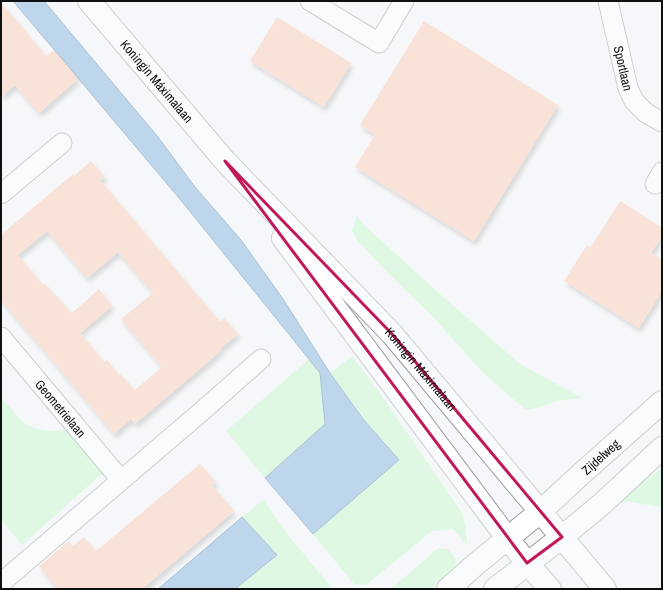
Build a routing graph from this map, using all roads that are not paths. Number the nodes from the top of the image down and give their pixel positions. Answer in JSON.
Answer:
{"nodes":[{"id":1,"x":89,"y":1,"type":"edge"},
{"id":2,"x":310,"y":1,"type":"edge"},
{"id":3,"x":404,"y":1,"type":"edge"},
{"id":4,"x":608,"y":1,"type":"edge"},
{"id":5,"x":662,"y":122,"type":"edge"},
{"id":6,"x":62,"y":143,"type":"dead end"},
{"id":7,"x":225,"y":160,"type":"junction"},
{"id":8,"x":1,"y":194,"type":"edge"},
{"id":9,"x":1,"y":337,"type":"edge"},
{"id":10,"x":261,"y":359,"type":"dead end"},
{"id":11,"x":662,"y":402,"type":"edge"},
{"id":12,"x":662,"y":448,"type":"edge"},
{"id":13,"x":121,"y":480,"type":"junction"},
{"id":14,"x":540,"y":512,"type":"junction"},
{"id":15,"x":562,"y":537,"type":"junction"},
{"id":16,"x":508,"y":538,"type":"junction"},
{"id":17,"x":527,"y":563,"type":"junction"},
{"id":18,"x":5,"y":581,"type":"edge"},
{"id":19,"x":448,"y":589,"type":"edge"},
{"id":20,"x":495,"y":589,"type":"edge"},
{"id":21,"x":550,"y":589,"type":"edge"},
{"id":22,"x":605,"y":589,"type":"edge"}],
"edges":[{"from":1,"to":7,"type":"main road","name":"Koningin Máximalaan"},
{"from":2,"to":3,"type":"street"},
{"from":4,"to":5,"type":"street","name":"Sportlaan"},
{"from":6,"to":8,"type":"street"},
{"from":7,"to":14,"type":"main road","name":"Koningin Máximalaan"},
{"from":7,"to":16,"type":"main road","name":"Koningin Máximalaan"},
{"from":9,"to":13,"type":"street","name":"Geometrielaan"},
{"from":10,"to":13,"type":"street"},
{"from":11,"to":14,"type":"main road","name":"Zijdelweg"},
{"from":12,"to":15,"type":"main road"},
{"from":13,"to":18,"type":"street"},
{"from":14,"to":15,"type":"main road","name":"Koningin Máximalaan"},
{"from":14,"to":16,"type":"main road","name":"Zijdelweg"},
{"from":15,"to":17,"type":"main road"},
{"from":15,"to":22,"type":"main road","name":"Koningin Máximalaan"},
{"from":16,"to":17,"type":"main road","name":"Koningin Máximalaan"},
{"from":16,"to":19,"type":"main road","name":"Zijdelweg"},
{"from":17,"to":20,"type":"main road"},
{"from":17,"to":21,"type":"main road","name":"Koningin Máximalaan"}]}
